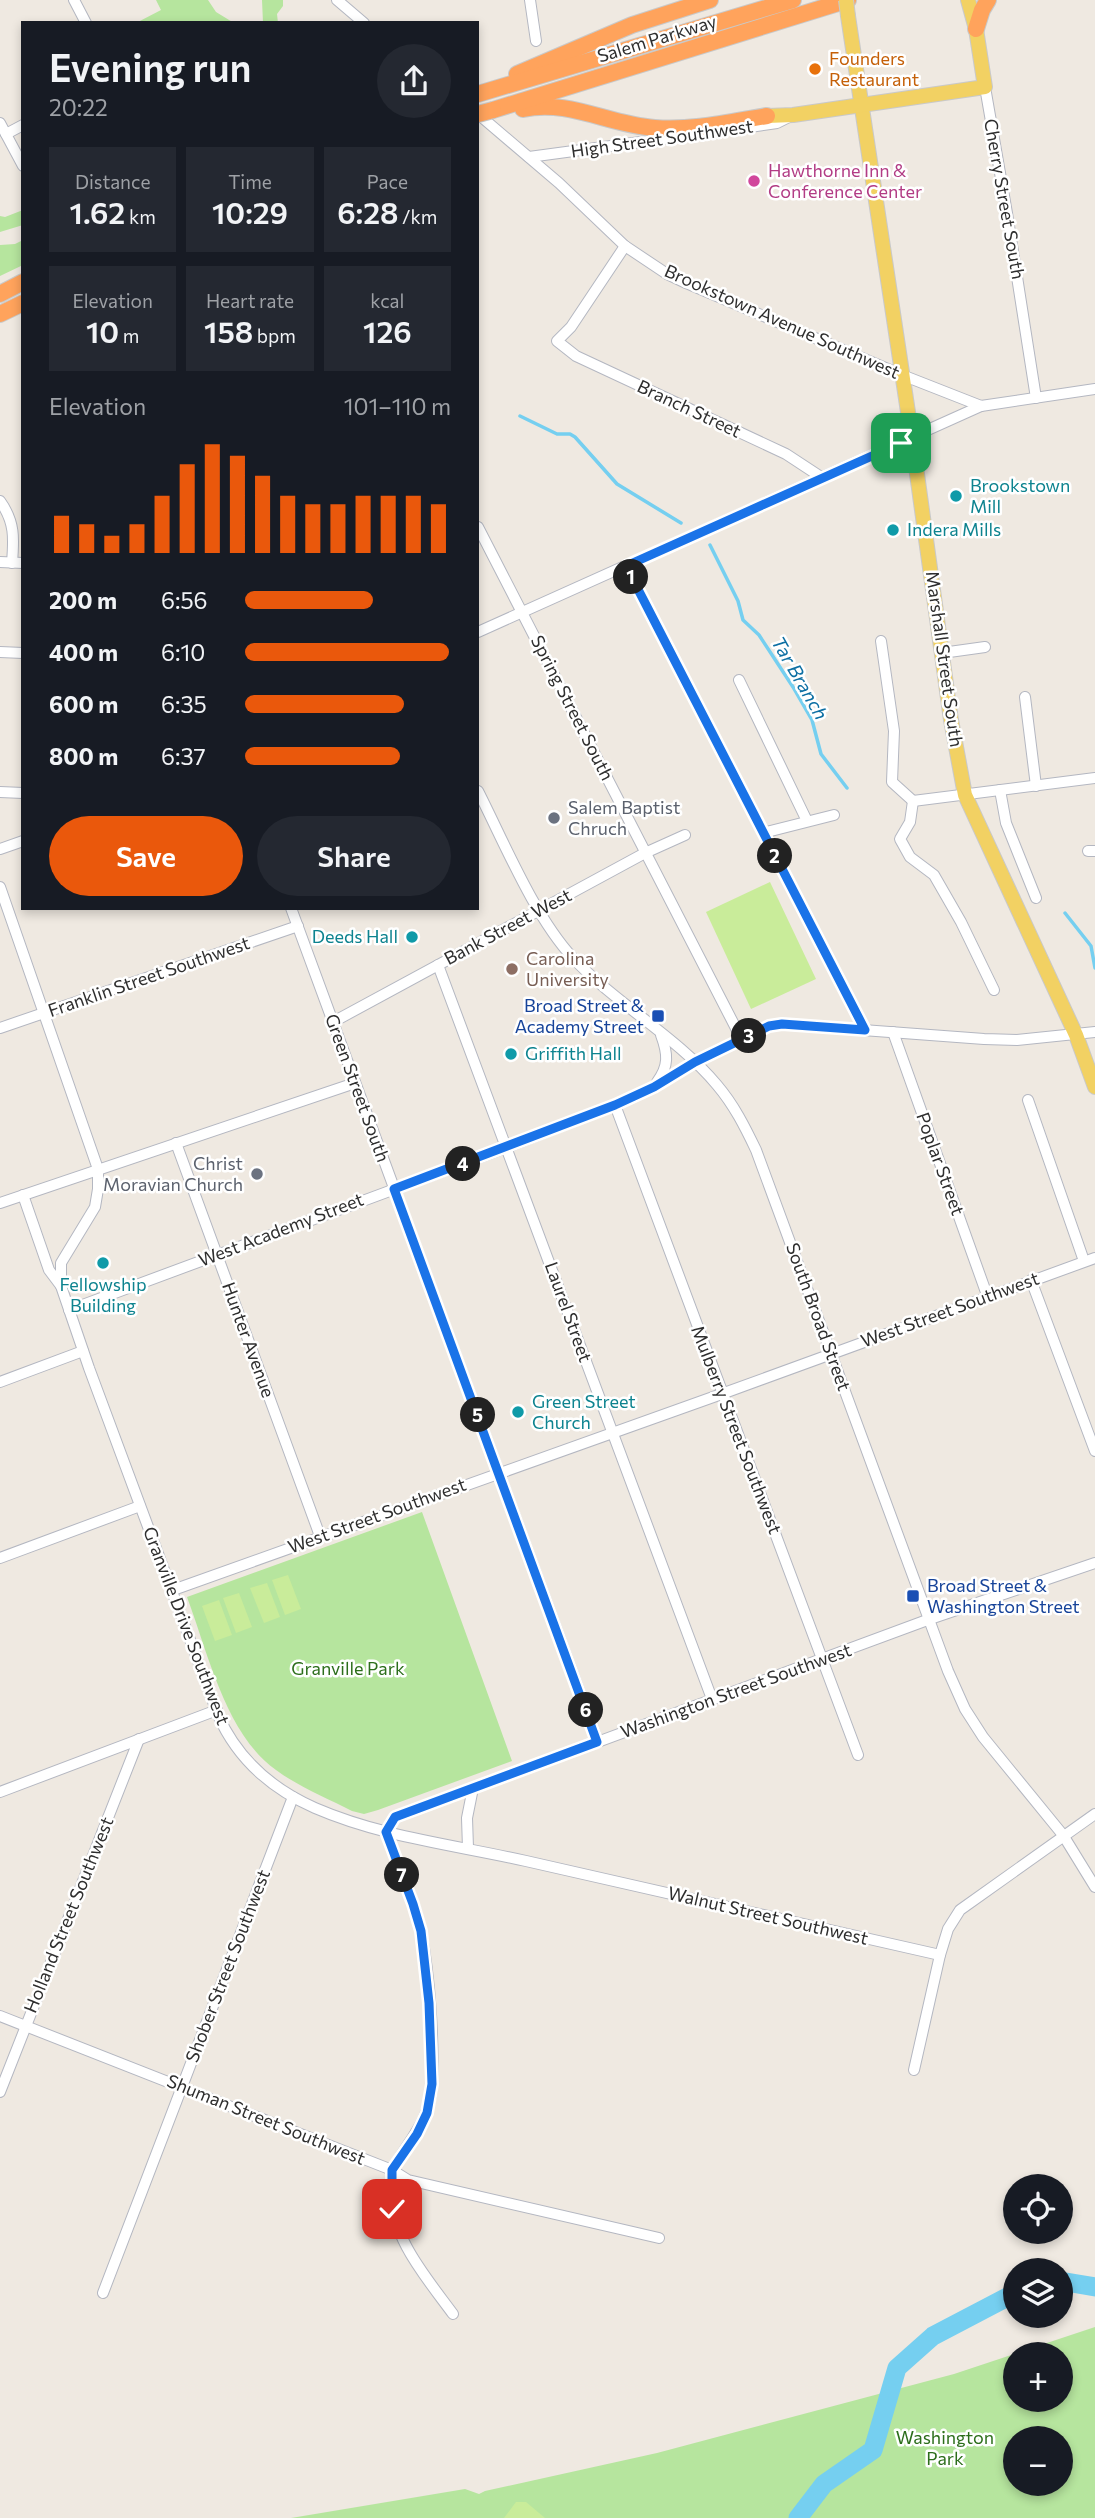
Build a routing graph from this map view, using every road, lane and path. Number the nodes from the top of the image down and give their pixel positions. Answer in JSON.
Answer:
{"nodes":[{"id":1,"x":74,"y":0,"type":"edge"},
{"id":2,"x":337,"y":0,"type":"edge"},
{"id":3,"x":530,"y":0,"type":"edge"},
{"id":4,"x":710,"y":0,"type":"edge"},
{"id":5,"x":793,"y":0,"type":"edge"},
{"id":6,"x":968,"y":0,"type":"edge"},
{"id":7,"x":988,"y":0,"type":"edge"},
{"id":8,"x":847,"y":5,"type":"edge"},
{"id":9,"x":85,"y":21,"type":"edge"},
{"id":10,"x":362,"y":21,"type":"edge"},
{"id":11,"x":976,"y":29,"type":"junction"},
{"id":12,"x":536,"y":41,"type":"dead end"},
{"id":13,"x":985,"y":87,"type":"junction"},
{"id":14,"x":499,"y":89,"type":"junction"},
{"id":15,"x":479,"y":94,"type":"edge"},
{"id":16,"x":861,"y":105,"type":"junction"},
{"id":17,"x":483,"y":113,"type":"edge"},
{"id":18,"x":793,"y":115,"type":"junction"},
{"id":19,"x":767,"y":116,"type":"joint"},
{"id":20,"x":0,"y":123,"type":"edge"},
{"id":21,"x":21,"y":126,"type":"edge"},
{"id":22,"x":6,"y":134,"type":"junction"},
{"id":23,"x":529,"y":157,"type":"junction"},
{"id":24,"x":21,"y":162,"type":"edge"},
{"id":25,"x":625,"y":246,"type":"junction"},
{"id":26,"x":21,"y":283,"type":"edge"},
{"id":27,"x":0,"y":294,"type":"edge"},
{"id":28,"x":21,"y":304,"type":"edge"},
{"id":29,"x":0,"y":314,"type":"edge"},
{"id":30,"x":902,"y":375,"type":"junction"},
{"id":31,"x":1095,"y":389,"type":"edge"},
{"id":32,"x":1035,"y":398,"type":"junction"},
{"id":33,"x":981,"y":405,"type":"junction"},
{"id":34,"x":912,"y":438,"type":"junction"},
{"id":35,"x":821,"y":477,"type":"junction"},
{"id":36,"x":0,"y":501,"type":"edge"},
{"id":37,"x":479,"y":529,"type":"edge"},
{"id":38,"x":11,"y":563,"type":"edge"},
{"id":39,"x":626,"y":566,"type":"junction"},
{"id":40,"x":522,"y":612,"type":"junction"},
{"id":41,"x":479,"y":632,"type":"edge"},
{"id":42,"x":881,"y":641,"type":"dead end"},
{"id":43,"x":985,"y":647,"type":"dead end"},
{"id":44,"x":0,"y":652,"type":"edge"},
{"id":45,"x":21,"y":653,"type":"edge"},
{"id":46,"x":942,"y":653,"type":"junction"},
{"id":47,"x":739,"y":680,"type":"dead end"},
{"id":48,"x":1025,"y":696,"type":"dead end"},
{"id":49,"x":1095,"y":778,"type":"edge"},
{"id":50,"x":1036,"y":786,"type":"junction"},
{"id":51,"x":1000,"y":790,"type":"junction"},
{"id":52,"x":0,"y":792,"type":"edge"},
{"id":53,"x":479,"y":792,"type":"edge"},
{"id":54,"x":21,"y":793,"type":"edge"},
{"id":55,"x":965,"y":795,"type":"junction"},
{"id":56,"x":913,"y":801,"type":"junction"},
{"id":57,"x":834,"y":815,"type":"dead end"},
{"id":58,"x":807,"y":821,"type":"junction"},
{"id":59,"x":763,"y":833,"type":"junction"},
{"id":60,"x":685,"y":835,"type":"dead end"},
{"id":61,"x":21,"y":842,"type":"edge"},
{"id":62,"x":0,"y":849,"type":"edge"},
{"id":63,"x":645,"y":853,"type":"junction"},
{"id":64,"x":0,"y":887,"type":"edge"},
{"id":65,"x":1036,"y":898,"type":"dead end"},
{"id":66,"x":292,"y":910,"type":"edge"},
{"id":67,"x":539,"y":910,"type":"junction"},
{"id":68,"x":298,"y":926,"type":"junction"},
{"id":69,"x":438,"y":965,"type":"junction"},
{"id":70,"x":994,"y":990,"type":"dead end"},
{"id":71,"x":42,"y":1014,"type":"junction"},
{"id":72,"x":333,"y":1022,"type":"junction"},
{"id":73,"x":0,"y":1028,"type":"edge"},
{"id":74,"x":865,"y":1030,"type":"junction"},
{"id":75,"x":893,"y":1032,"type":"junction"},
{"id":76,"x":1095,"y":1032,"type":"edge"},
{"id":77,"x":660,"y":1033,"type":"junction"},
{"id":78,"x":1076,"y":1035,"type":"junction"},
{"id":79,"x":742,"y":1040,"type":"junction"},
{"id":80,"x":695,"y":1062,"type":"junction"},
{"id":81,"x":355,"y":1083,"type":"junction"},
{"id":82,"x":654,"y":1087,"type":"junction"},
{"id":83,"x":1095,"y":1087,"type":"edge"},
{"id":84,"x":1028,"y":1100,"type":"dead end"},
{"id":85,"x":615,"y":1105,"type":"junction"},
{"id":86,"x":176,"y":1143,"type":"junction"},
{"id":87,"x":506,"y":1147,"type":"junction"},
{"id":88,"x":98,"y":1170,"type":"junction"},
{"id":89,"x":394,"y":1189,"type":"junction"},
{"id":90,"x":23,"y":1195,"type":"junction"},
{"id":91,"x":0,"y":1202,"type":"edge"},
{"id":92,"x":216,"y":1255,"type":"junction"},
{"id":93,"x":1090,"y":1259,"type":"edge"},
{"id":94,"x":1031,"y":1280,"type":"junction"},
{"id":95,"x":61,"y":1286,"type":"junction"},
{"id":96,"x":987,"y":1295,"type":"junction"},
{"id":97,"x":69,"y":1310,"type":"junction"},
{"id":98,"x":83,"y":1351,"type":"junction"},
{"id":99,"x":832,"y":1352,"type":"junction"},
{"id":100,"x":0,"y":1382,"type":"edge"},
{"id":101,"x":722,"y":1394,"type":"junction"},
{"id":102,"x":612,"y":1433,"type":"junction"},
{"id":103,"x":1095,"y":1450,"type":"edge"},
{"id":104,"x":499,"y":1473,"type":"junction"},
{"id":105,"x":140,"y":1506,"type":"junction"},
{"id":106,"x":320,"y":1536,"type":"junction"},
{"id":107,"x":0,"y":1558,"type":"edge"},
{"id":108,"x":1095,"y":1563,"type":"edge"},
{"id":109,"x":173,"y":1590,"type":"junction"},
{"id":110,"x":930,"y":1619,"type":"junction"},
{"id":111,"x":822,"y":1660,"type":"junction"},
{"id":112,"x":712,"y":1699,"type":"junction"},
{"id":113,"x":216,"y":1710,"type":"junction"},
{"id":114,"x":139,"y":1739,"type":"junction"},
{"id":115,"x":597,"y":1742,"type":"junction"},
{"id":116,"x":858,"y":1755,"type":"dead end"},
{"id":117,"x":473,"y":1788,"type":"junction"},
{"id":118,"x":0,"y":1791,"type":"edge"},
{"id":119,"x":293,"y":1797,"type":"junction"},
{"id":120,"x":1095,"y":1814,"type":"edge"},
{"id":121,"x":386,"y":1832,"type":"junction"},
{"id":122,"x":1063,"y":1835,"type":"junction"},
{"id":123,"x":468,"y":1848,"type":"junction"},
{"id":124,"x":1095,"y":1887,"type":"edge"},
{"id":125,"x":940,"y":1955,"type":"junction"},
{"id":126,"x":0,"y":2016,"type":"edge"},
{"id":127,"x":25,"y":2026,"type":"junction"},
{"id":128,"x":914,"y":2070,"type":"dead end"},
{"id":129,"x":181,"y":2086,"type":"junction"},
{"id":130,"x":0,"y":2092,"type":"edge"},
{"id":131,"x":392,"y":2170,"type":"junction"},
{"id":132,"x":659,"y":2238,"type":"dead end"},
{"id":133,"x":103,"y":2293,"type":"dead end"},
{"id":134,"x":453,"y":2314,"type":"dead end"}],
"edges":[{"from":1,"to":9,"type":"street"},
{"from":2,"to":10,"type":"street"},
{"from":3,"to":12,"type":"street"},
{"from":4,"to":14,"type":"highway"},
{"from":5,"to":14,"type":"highway","name":"Salem Parkway"},
{"from":6,"to":11,"type":"main road","name":"Cherry Street South"},
{"from":7,"to":11,"type":"highway"},
{"from":8,"to":16,"type":"main road","name":"Marshall Street South"},
{"from":8,"to":17,"type":"highway","name":"Salem Parkway"},
{"from":11,"to":13,"type":"main road","name":"Cherry Street South"},
{"from":13,"to":16,"type":"main road","name":"High Street Southwest"},
{"from":13,"to":32,"type":"street","name":"Cherry Street South"},
{"from":14,"to":15,"type":"highway","name":"Salem Parkway"},
{"from":16,"to":18,"type":"main road","name":"High Street Southwest"},
{"from":16,"to":30,"type":"main road","name":"Marshall Street South"},
{"from":17,"to":19,"type":"highway"},
{"from":17,"to":23,"type":"street","name":"Brookstown Avenue Southwest"},
{"from":18,"to":19,"type":"main road","name":"High Street Southwest"},
{"from":18,"to":23,"type":"street","name":"High Street Southwest"},
{"from":20,"to":22,"type":"street"},
{"from":21,"to":22,"type":"street"},
{"from":22,"to":24,"type":"street"},
{"from":23,"to":25,"type":"street","name":"Brookstown Avenue Southwest"},
{"from":25,"to":30,"type":"street","name":"Brookstown Avenue Southwest"},
{"from":25,"to":35,"type":"street","name":"Branch Street"},
{"from":26,"to":27,"type":"highway"},
{"from":28,"to":29,"type":"highway"},
{"from":30,"to":33,"type":"street","name":"Brookstown Avenue Southwest"},
{"from":30,"to":34,"type":"main road","name":"Marshall Street South"},
{"from":31,"to":32,"type":"street","name":"Brookstown Avenue Southwest"},
{"from":32,"to":33,"type":"street","name":"Brookstown Avenue Southwest"},
{"from":33,"to":34,"type":"street"},
{"from":34,"to":35,"type":"street"},
{"from":34,"to":46,"type":"main road","name":"Marshall Street South"},
{"from":35,"to":39,"type":"street"},
{"from":36,"to":38,"type":"street"},
{"from":37,"to":40,"type":"street","name":"Spring Street South"},
{"from":39,"to":40,"type":"street"},
{"from":39,"to":59,"type":"street"},
{"from":40,"to":41,"type":"street"},
{"from":40,"to":63,"type":"street","name":"Spring Street South"},
{"from":42,"to":56,"type":"street"},
{"from":43,"to":46,"type":"street"},
{"from":44,"to":45,"type":"street"},
{"from":46,"to":55,"type":"main road","name":"Marshall Street South"},
{"from":47,"to":58,"type":"street"},
{"from":48,"to":50,"type":"street"},
{"from":49,"to":50,"type":"street"},
{"from":50,"to":51,"type":"street"},
{"from":51,"to":55,"type":"street"},
{"from":51,"to":65,"type":"street"},
{"from":52,"to":54,"type":"street"},
{"from":53,"to":67,"type":"street","name":"South Broad Street"},
{"from":55,"to":56,"type":"street"},
{"from":55,"to":78,"type":"main road","name":"Marshall Street South"},
{"from":56,"to":70,"type":"street"},
{"from":57,"to":58,"type":"street"},
{"from":58,"to":59,"type":"street"},
{"from":59,"to":74,"type":"street"},
{"from":60,"to":63,"type":"street","name":"Bank Street West"},
{"from":61,"to":62,"type":"street"},
{"from":63,"to":67,"type":"street","name":"Bank Street West"},
{"from":63,"to":79,"type":"street","name":"Spring Street South"},
{"from":64,"to":71,"type":"street","name":"Granville Drive Southwest"},
{"from":66,"to":68,"type":"street","name":"Green Street South"},
{"from":67,"to":69,"type":"street","name":"Bank Street West"},
{"from":67,"to":77,"type":"street","name":"South Broad Street"},
{"from":68,"to":71,"type":"street","name":"Franklin Street Southwest"},
{"from":68,"to":72,"type":"street","name":"Green Street South"},
{"from":69,"to":72,"type":"street","name":"Bank Street West"},
{"from":69,"to":87,"type":"street","name":"Laurel Street"},
{"from":71,"to":73,"type":"street","name":"Franklin Street Southwest"},
{"from":71,"to":88,"type":"street","name":"Granville Drive Southwest"},
{"from":72,"to":81,"type":"street","name":"Green Street South"},
{"from":74,"to":75,"type":"street","name":"West Academy Street"},
{"from":74,"to":79,"type":"street","name":"West Academy Street"},
{"from":75,"to":78,"type":"street","name":"West Academy Street"},
{"from":75,"to":96,"type":"street","name":"Poplar Street"},
{"from":76,"to":78,"type":"street","name":"West Academy Street"},
{"from":77,"to":80,"type":"street","name":"South Broad Street"},
{"from":77,"to":82,"type":"street"},
{"from":78,"to":83,"type":"main road","name":"Marshall Street South"},
{"from":79,"to":80,"type":"street","name":"West Academy Street"},
{"from":80,"to":82,"type":"street","name":"West Academy Street"},
{"from":80,"to":99,"type":"street","name":"South Broad Street"},
{"from":81,"to":86,"type":"street"},
{"from":81,"to":89,"type":"street","name":"Green Street South"},
{"from":82,"to":85,"type":"street","name":"West Academy Street"},
{"from":84,"to":93,"type":"street"},
{"from":85,"to":87,"type":"street","name":"West Academy Street"},
{"from":85,"to":101,"type":"street","name":"Mulberry Street Southwest"},
{"from":86,"to":88,"type":"street"},
{"from":86,"to":92,"type":"street","name":"Hunter Avenue"},
{"from":87,"to":89,"type":"street","name":"West Academy Street"},
{"from":87,"to":102,"type":"street","name":"Laurel Street"},
{"from":88,"to":90,"type":"street"},
{"from":88,"to":95,"type":"street","name":"Granville Drive Southwest"},
{"from":89,"to":92,"type":"street","name":"West Academy Street"},
{"from":89,"to":104,"type":"street","name":"Green Street South"},
{"from":90,"to":91,"type":"street"},
{"from":90,"to":95,"type":"street","name":"Granville Drive Southwest"},
{"from":92,"to":97,"type":"street","name":"West Academy Street"},
{"from":92,"to":106,"type":"street","name":"Hunter Avenue"},
{"from":93,"to":94,"type":"street","name":"West Street Southwest"},
{"from":94,"to":96,"type":"street","name":"West Street Southwest"},
{"from":94,"to":103,"type":"street"},
{"from":95,"to":97,"type":"street","name":"Granville Drive Southwest"},
{"from":96,"to":99,"type":"street","name":"West Street Southwest"},
{"from":97,"to":98,"type":"street","name":"Granville Drive Southwest"},
{"from":98,"to":100,"type":"street"},
{"from":98,"to":105,"type":"street","name":"Granville Drive Southwest"},
{"from":99,"to":101,"type":"street","name":"West Street Southwest"},
{"from":99,"to":110,"type":"street","name":"South Broad Street"},
{"from":101,"to":102,"type":"street","name":"West Street Southwest"},
{"from":101,"to":111,"type":"street","name":"Mulberry Street Southwest"},
{"from":102,"to":104,"type":"street","name":"West Street Southwest"},
{"from":102,"to":112,"type":"street","name":"Laurel Street"},
{"from":104,"to":106,"type":"street","name":"West Street Southwest"},
{"from":104,"to":115,"type":"street","name":"Green Street South"},
{"from":105,"to":107,"type":"street"},
{"from":105,"to":109,"type":"street","name":"Granville Drive Southwest"},
{"from":106,"to":109,"type":"street","name":"West Street Southwest"},
{"from":108,"to":110,"type":"street","name":"Washington Street Southwest"},
{"from":109,"to":113,"type":"street","name":"Granville Drive Southwest"},
{"from":110,"to":111,"type":"street","name":"Washington Street Southwest"},
{"from":110,"to":122,"type":"street","name":"South Broad Street"},
{"from":111,"to":112,"type":"street","name":"Washington Street Southwest"},
{"from":111,"to":116,"type":"street","name":"Mulberry Street Southwest"},
{"from":112,"to":115,"type":"street","name":"Washington Street Southwest"},
{"from":113,"to":114,"type":"street"},
{"from":113,"to":119,"type":"street","name":"Granville Drive Southwest"},
{"from":114,"to":118,"type":"street"},
{"from":114,"to":127,"type":"street","name":"Holland Street Southwest"},
{"from":115,"to":117,"type":"street","name":"Washington Street Southwest"},
{"from":117,"to":121,"type":"street","name":"Washington Street Southwest"},
{"from":117,"to":123,"type":"street"},
{"from":119,"to":121,"type":"street","name":"Granville Drive Southwest"},
{"from":119,"to":129,"type":"street","name":"Shober Street Southwest"},
{"from":120,"to":122,"type":"street"},
{"from":121,"to":123,"type":"street","name":"Walnut Street Southwest"},
{"from":121,"to":131,"type":"street"},
{"from":122,"to":124,"type":"street","name":"South Broad Street"},
{"from":122,"to":125,"type":"street"},
{"from":123,"to":125,"type":"street","name":"Walnut Street Southwest"},
{"from":125,"to":128,"type":"street"},
{"from":126,"to":127,"type":"street","name":"Shuman Street Southwest"},
{"from":127,"to":129,"type":"street","name":"Shuman Street Southwest"},
{"from":127,"to":130,"type":"street","name":"Holland Street Southwest"},
{"from":129,"to":131,"type":"street","name":"Shuman Street Southwest"},
{"from":129,"to":133,"type":"street","name":"Shober Street Southwest"},
{"from":131,"to":132,"type":"street","name":"Shuman Street Southwest"},
{"from":131,"to":134,"type":"street"}]}
